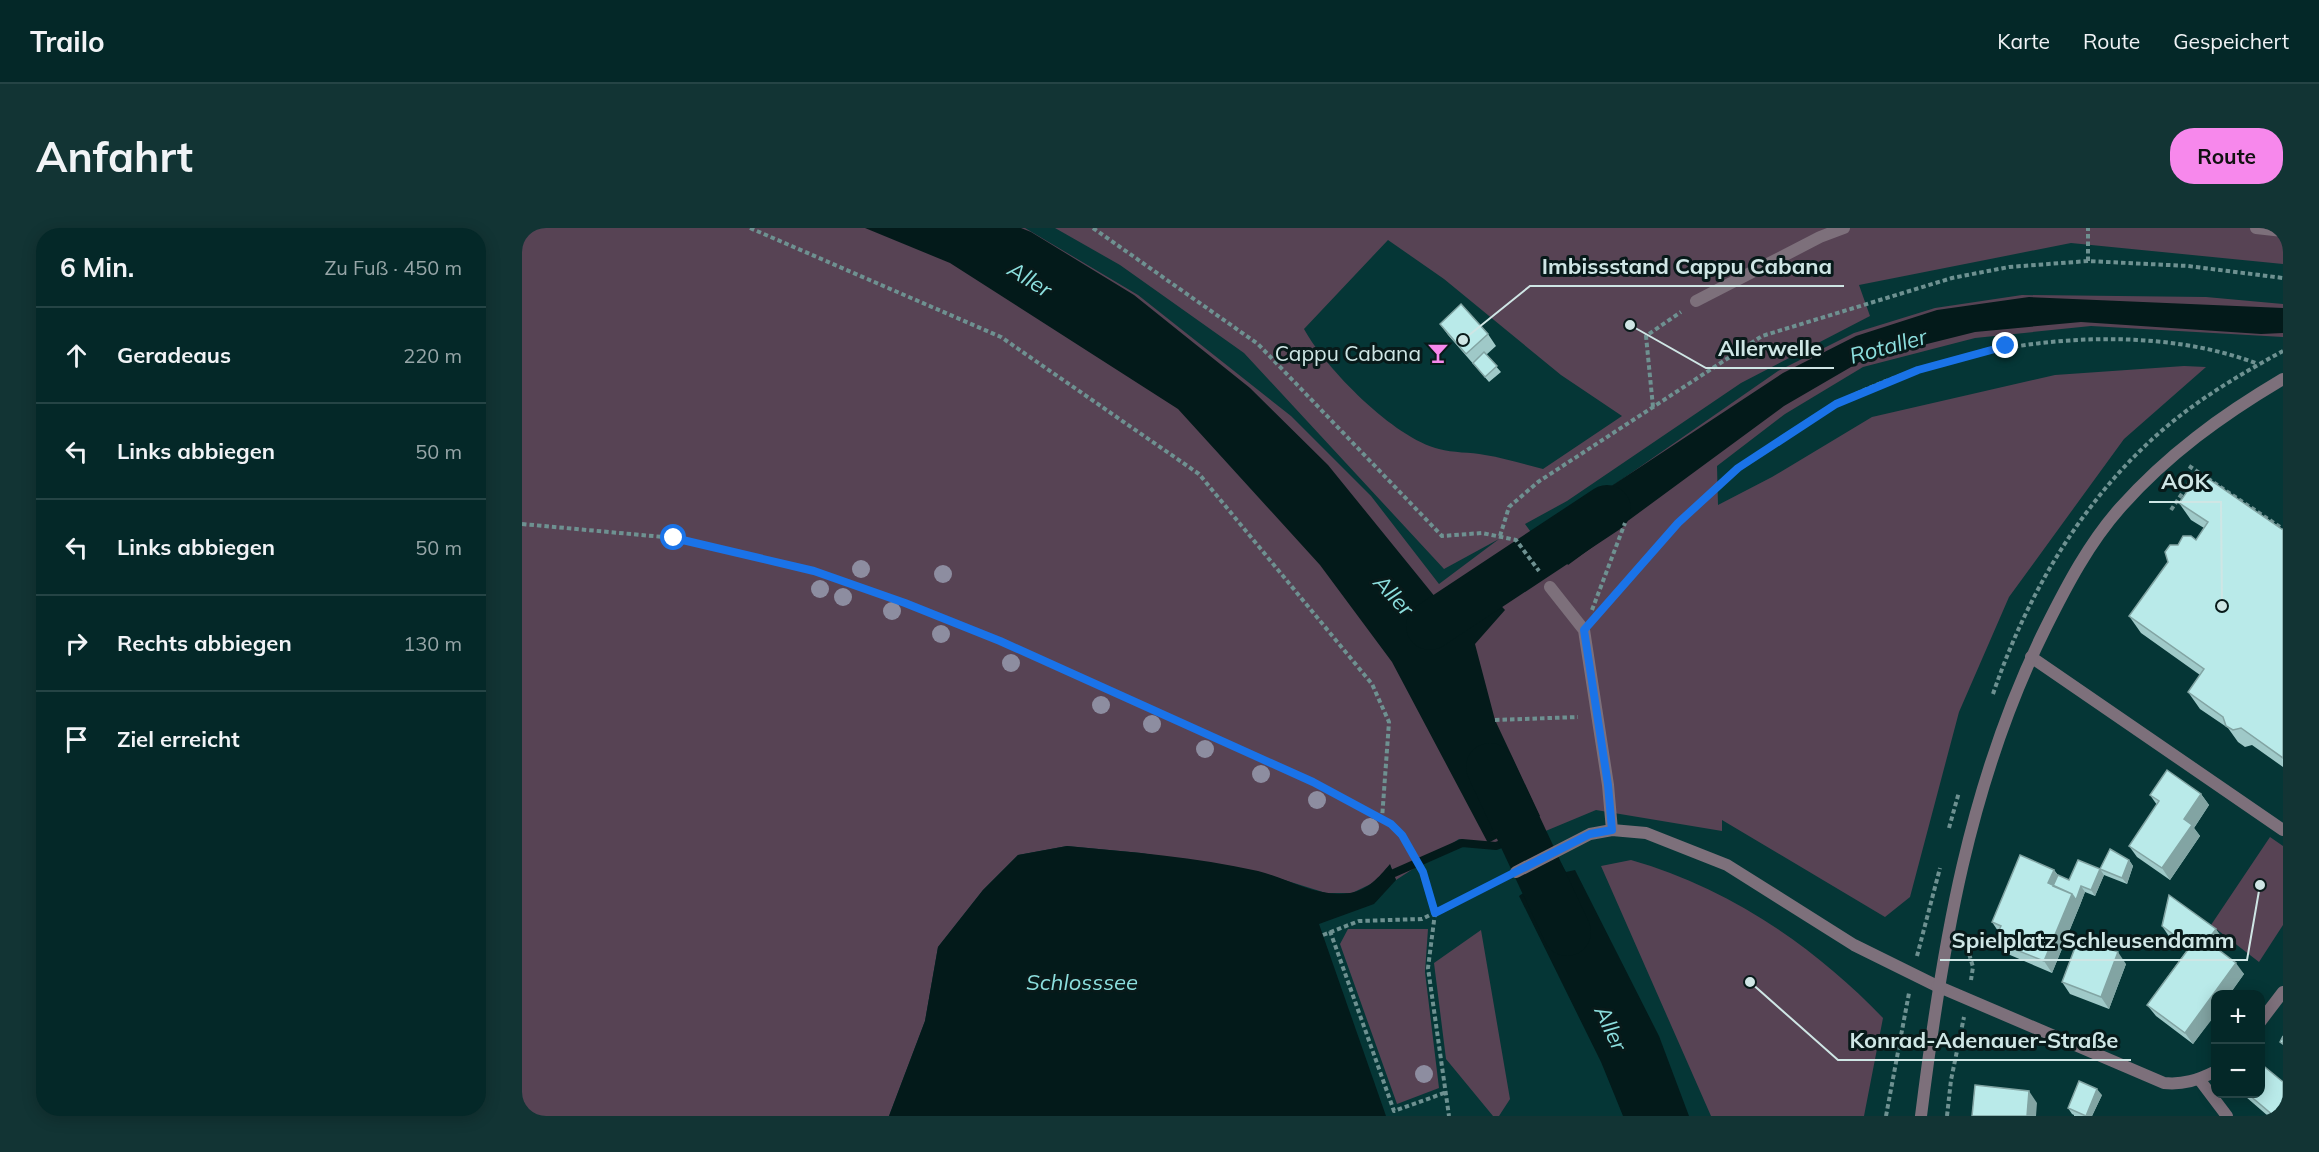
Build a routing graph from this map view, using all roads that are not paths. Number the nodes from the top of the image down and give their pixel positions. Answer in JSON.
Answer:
{"nodes":[{"id":1,"x":1844,"y":228,"type":"edge"},
{"id":2,"x":2256,"y":228,"type":"edge"},
{"id":3,"x":2283,"y":231,"type":"edge"},
{"id":4,"x":1696,"y":301,"type":"road end"},
{"id":5,"x":2283,"y":380,"type":"edge"},
{"id":6,"x":1550,"y":587,"type":"road end"},
{"id":7,"x":2031,"y":657,"type":"junction"},
{"id":8,"x":1612,"y":830,"type":"junction"},
{"id":9,"x":2283,"y":830,"type":"edge"},
{"id":10,"x":1516,"y":872,"type":"road end"},
{"id":11,"x":1937,"y":986,"type":"junction"},
{"id":12,"x":2283,"y":992,"type":"edge"},
{"id":13,"x":2265,"y":1015,"type":"edge"},
{"id":14,"x":2211,"y":1073,"type":"edge"},
{"id":15,"x":2199,"y":1079,"type":"junction"},
{"id":16,"x":1921,"y":1116,"type":"edge"},
{"id":17,"x":2227,"y":1116,"type":"edge"}],
"edges":[{"from":1,"to":4,"type":"street"},
{"from":2,"to":3,"type":"street"},
{"from":5,"to":7,"type":"street"},
{"from":6,"to":8,"type":"street"},
{"from":7,"to":9,"type":"street"},
{"from":7,"to":11,"type":"street"},
{"from":8,"to":10,"type":"street"},
{"from":8,"to":11,"type":"street"},
{"from":11,"to":15,"type":"street"},
{"from":11,"to":16,"type":"street"},
{"from":12,"to":13,"type":"street"},
{"from":14,"to":15,"type":"street"},
{"from":15,"to":17,"type":"street"}]}
